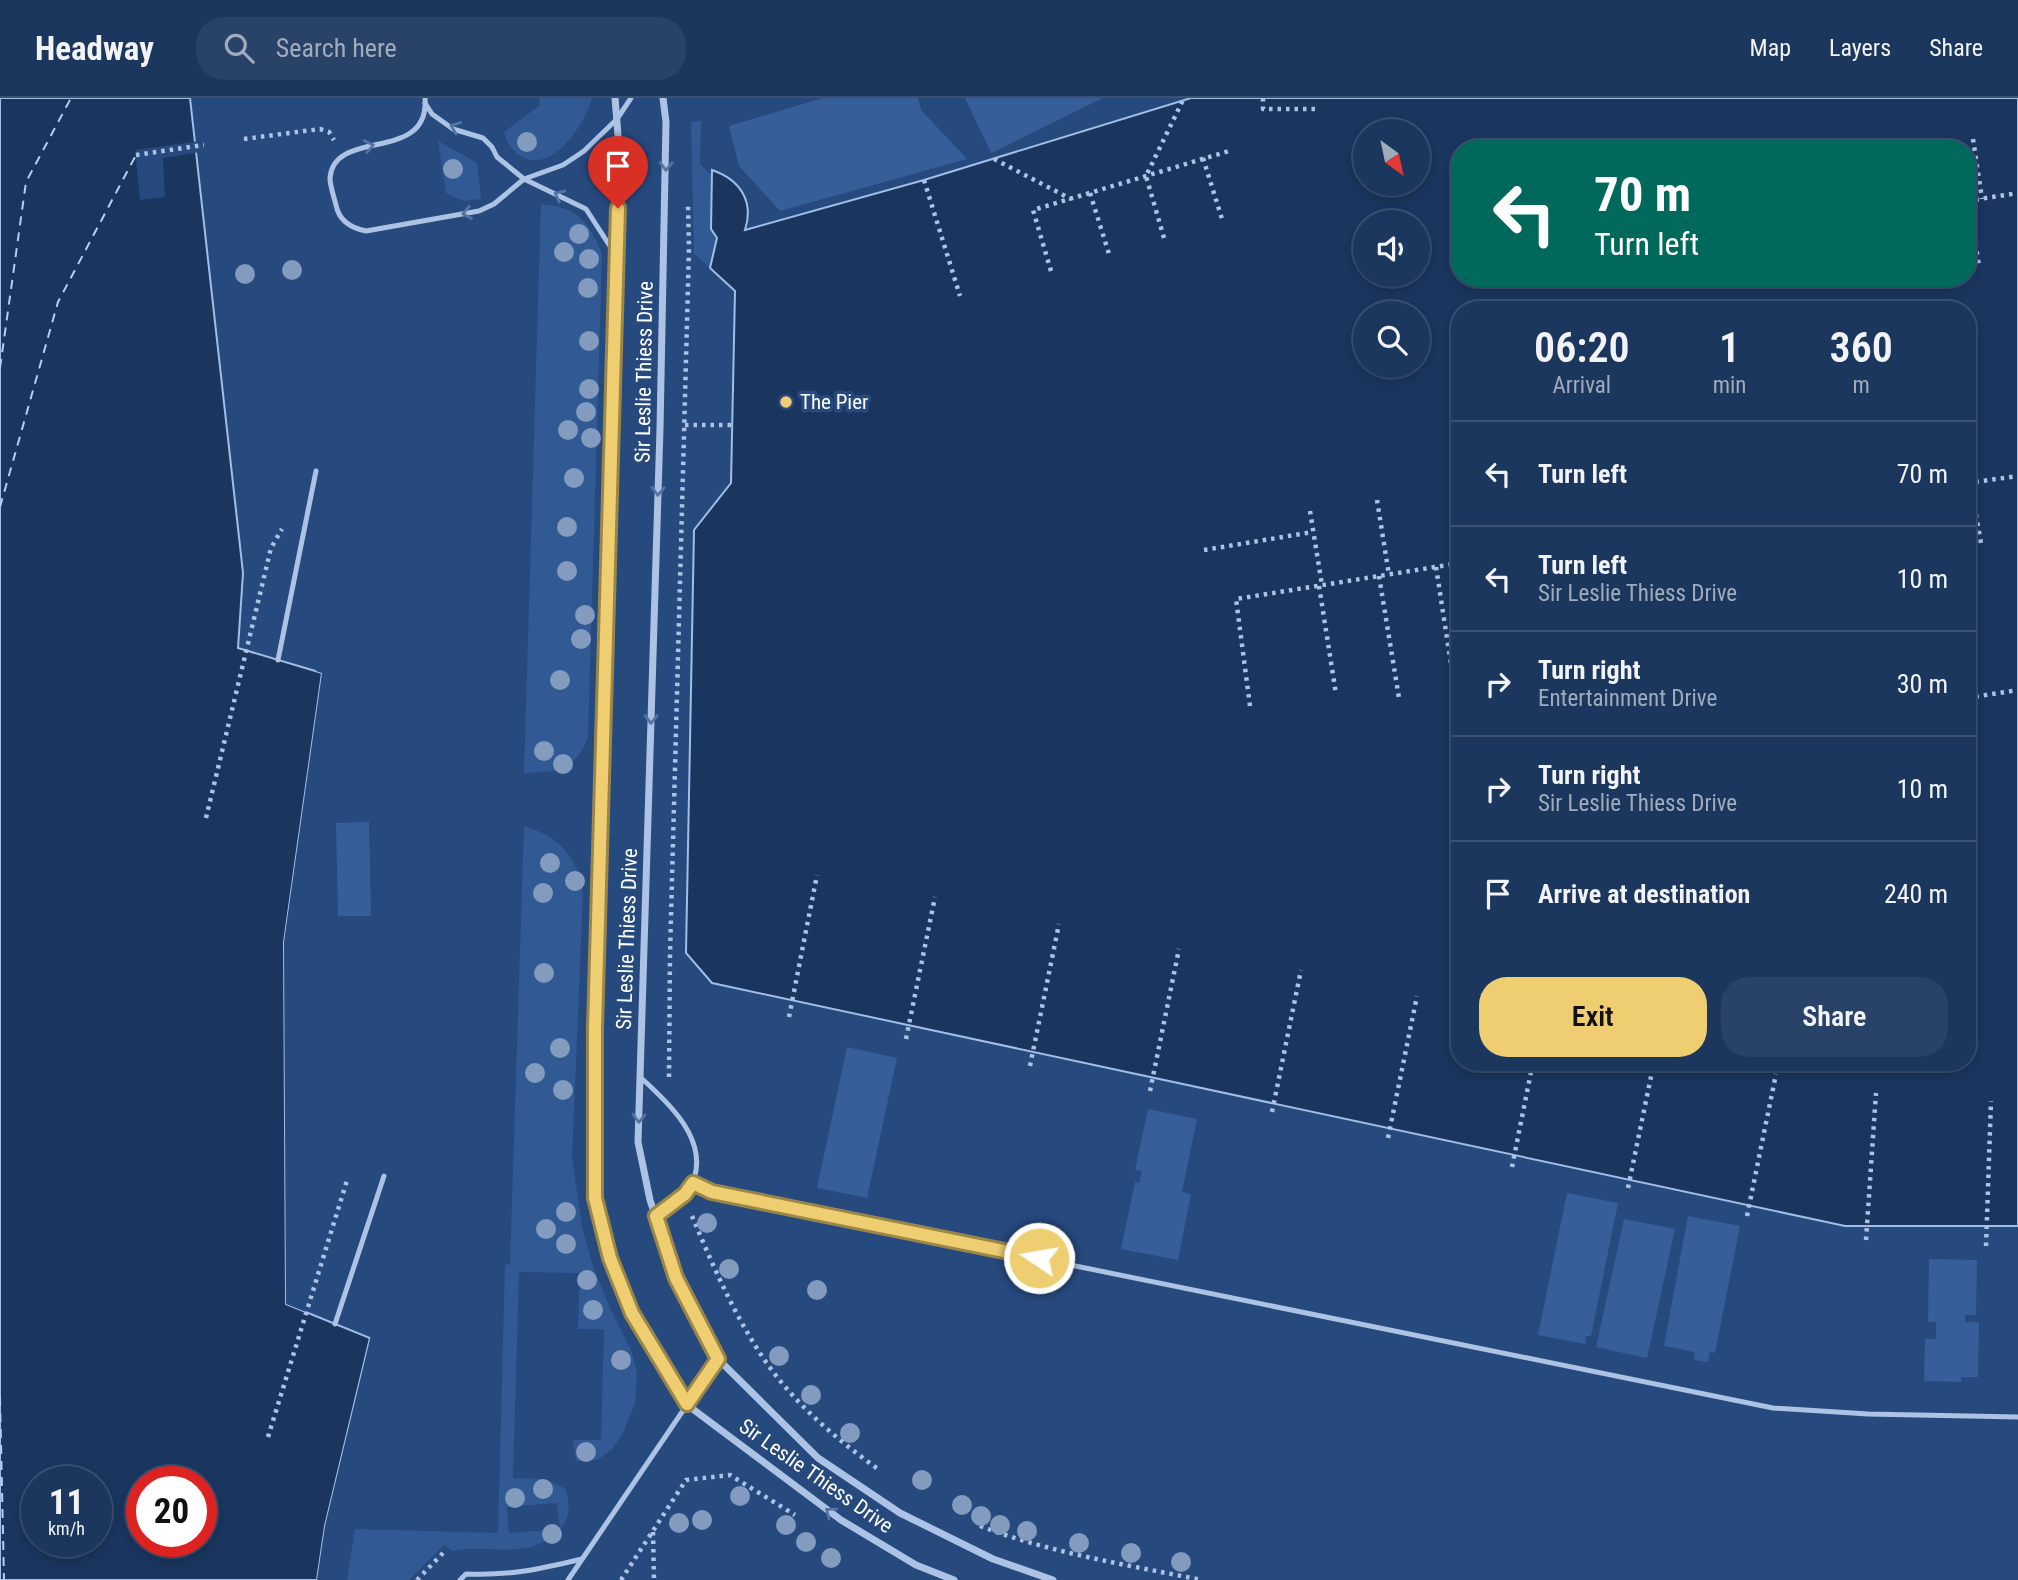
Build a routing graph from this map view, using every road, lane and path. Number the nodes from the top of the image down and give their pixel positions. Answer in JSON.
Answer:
{"nodes":[{"id":1,"x":615,"y":98,"type":"edge"},
{"id":2,"x":631,"y":98,"type":"edge"},
{"id":3,"x":663,"y":98,"type":"edge"},
{"id":4,"x":1264,"y":98,"type":"edge"},
{"id":5,"x":425,"y":100,"type":"edge"},
{"id":6,"x":1183,"y":100,"type":"dead end"},
{"id":7,"x":1319,"y":109,"type":"dead end"},
{"id":8,"x":617,"y":118,"type":"junction"},
{"id":9,"x":244,"y":139,"type":"dead end"},
{"id":10,"x":204,"y":145,"type":"dead end"},
{"id":11,"x":1229,"y":151,"type":"dead end"},
{"id":12,"x":136,"y":155,"type":"dead end"},
{"id":13,"x":344,"y":156,"type":"junction"},
{"id":14,"x":1203,"y":158,"type":"junction"},
{"id":15,"x":994,"y":159,"type":"dead end"},
{"id":16,"x":1976,"y":159,"type":"edge"},
{"id":17,"x":1146,"y":176,"type":"junction"},
{"id":18,"x":524,"y":179,"type":"junction"},
{"id":19,"x":924,"y":180,"type":"dead end"},
{"id":20,"x":1090,"y":192,"type":"junction"},
{"id":21,"x":2018,"y":193,"type":"edge"},
{"id":22,"x":688,"y":194,"type":"dead end"},
{"id":23,"x":1071,"y":199,"type":"junction"},
{"id":24,"x":1982,"y":199,"type":"junction"},
{"id":25,"x":1976,"y":200,"type":"edge"},
{"id":26,"x":1222,"y":219,"type":"dead end"},
{"id":27,"x":1164,"y":237,"type":"dead end"},
{"id":28,"x":1976,"y":248,"type":"edge"},
{"id":29,"x":1109,"y":254,"type":"dead end"},
{"id":30,"x":617,"y":257,"type":"junction"},
{"id":31,"x":1979,"y":266,"type":"dead end"},
{"id":32,"x":1051,"y":271,"type":"dead end"},
{"id":33,"x":960,"y":296,"type":"dead end"},
{"id":34,"x":685,"y":425,"type":"junction"},
{"id":35,"x":732,"y":425,"type":"dead end"},
{"id":36,"x":316,"y":471,"type":"dead end"},
{"id":37,"x":2018,"y":475,"type":"edge"},
{"id":38,"x":1976,"y":482,"type":"edge"},
{"id":39,"x":1377,"y":500,"type":"dead end"},
{"id":40,"x":1310,"y":511,"type":"dead end"},
{"id":41,"x":1976,"y":520,"type":"edge"},
{"id":42,"x":284,"y":526,"type":"dead end"},
{"id":43,"x":1313,"y":532,"type":"junction"},
{"id":44,"x":1981,"y":543,"type":"dead end"},
{"id":45,"x":1204,"y":550,"type":"dead end"},
{"id":46,"x":1451,"y":565,"type":"edge"},
{"id":47,"x":1436,"y":567,"type":"junction"},
{"id":48,"x":1389,"y":575,"type":"junction"},
{"id":49,"x":1379,"y":576,"type":"junction"},
{"id":50,"x":1321,"y":586,"type":"junction"},
{"id":51,"x":278,"y":660,"type":"dead end"},
{"id":52,"x":1451,"y":664,"type":"edge"},
{"id":53,"x":2018,"y":690,"type":"edge"},
{"id":54,"x":1336,"y":694,"type":"dead end"},
{"id":55,"x":1976,"y":697,"type":"edge"},
{"id":56,"x":1399,"y":698,"type":"dead end"},
{"id":57,"x":1250,"y":706,"type":"dead end"},
{"id":58,"x":206,"y":818,"type":"dead end"},
{"id":59,"x":817,"y":875,"type":"dead end"},
{"id":60,"x":935,"y":897,"type":"dead end"},
{"id":61,"x":1059,"y":924,"type":"dead end"},
{"id":62,"x":1179,"y":949,"type":"dead end"},
{"id":63,"x":1301,"y":970,"type":"dead end"},
{"id":64,"x":1417,"y":996,"type":"dead end"},
{"id":65,"x":789,"y":1017,"type":"dead end"},
{"id":66,"x":906,"y":1039,"type":"dead end"},
{"id":67,"x":1030,"y":1066,"type":"dead end"},
{"id":68,"x":1531,"y":1071,"type":"edge"},
{"id":69,"x":1652,"y":1071,"type":"edge"},
{"id":70,"x":1776,"y":1074,"type":"dead end"},
{"id":71,"x":640,"y":1077,"type":"junction"},
{"id":72,"x":1150,"y":1091,"type":"dead end"},
{"id":73,"x":1877,"y":1093,"type":"dead end"},
{"id":74,"x":1991,"y":1101,"type":"dead end"},
{"id":75,"x":669,"y":1103,"type":"junction"},
{"id":76,"x":1272,"y":1112,"type":"dead end"},
{"id":77,"x":1388,"y":1138,"type":"dead end"},
{"id":78,"x":1512,"y":1167,"type":"dead end"},
{"id":79,"x":384,"y":1176,"type":"dead end"},
{"id":80,"x":348,"y":1177,"type":"dead end"},
{"id":81,"x":693,"y":1183,"type":"junction"},
{"id":82,"x":1628,"y":1188,"type":"dead end"},
{"id":83,"x":685,"y":1194,"type":"junction"},
{"id":84,"x":656,"y":1216,"type":"junction"},
{"id":85,"x":1747,"y":1216,"type":"dead end"},
{"id":86,"x":1866,"y":1240,"type":"dead end"},
{"id":87,"x":1986,"y":1245,"type":"dead end"},
{"id":88,"x":335,"y":1324,"type":"dead end"},
{"id":89,"x":718,"y":1359,"type":"junction"},
{"id":90,"x":687,"y":1404,"type":"junction"},
{"id":91,"x":2018,"y":1417,"type":"edge"},
{"id":92,"x":268,"y":1437,"type":"dead end"},
{"id":93,"x":885,"y":1475,"type":"dead end"},
{"id":94,"x":796,"y":1516,"type":"dead end"},
{"id":95,"x":978,"y":1526,"type":"dead end"},
{"id":96,"x":653,"y":1531,"type":"junction"},
{"id":97,"x":444,"y":1552,"type":"dead end"},
{"id":98,"x":582,"y":1559,"type":"junction"},
{"id":99,"x":417,"y":1580,"type":"edge"},
{"id":100,"x":460,"y":1580,"type":"edge"},
{"id":101,"x":568,"y":1580,"type":"edge"},
{"id":102,"x":621,"y":1580,"type":"edge"},
{"id":103,"x":654,"y":1580,"type":"edge"},
{"id":104,"x":954,"y":1580,"type":"edge"},
{"id":105,"x":1053,"y":1580,"type":"edge"},
{"id":106,"x":1202,"y":1580,"type":"edge"}],
"edges":[{"from":1,"to":8,"type":"street","name":"Sir Leslie Thiess Drive"},
{"from":2,"to":8,"type":"lane"},
{"from":3,"to":71,"type":"street","name":"Sir Leslie Thiess Drive","one_way":true},
{"from":4,"to":7,"type":"path"},
{"from":13,"to":5,"type":"lane","one_way":true},
{"from":18,"to":5,"type":"lane","one_way":true},
{"from":6,"to":17,"type":"path"},
{"from":8,"to":18,"type":"lane"},
{"from":8,"to":30,"type":"street","name":"Sir Leslie Thiess Drive"},
{"from":9,"to":13,"type":"path"},
{"from":10,"to":12,"type":"path"},
{"from":11,"to":14,"type":"path"},
{"from":18,"to":13,"type":"lane","one_way":true},
{"from":14,"to":17,"type":"path"},
{"from":14,"to":26,"type":"path"},
{"from":15,"to":23,"type":"path"},
{"from":16,"to":24,"type":"path"},
{"from":17,"to":20,"type":"path"},
{"from":17,"to":27,"type":"path"},
{"from":30,"to":18,"type":"lane","one_way":true},
{"from":19,"to":33,"type":"path"},
{"from":20,"to":23,"type":"path"},
{"from":20,"to":29,"type":"path"},
{"from":21,"to":24,"type":"path"},
{"from":22,"to":34,"type":"path"},
{"from":23,"to":32,"type":"path"},
{"from":24,"to":25,"type":"path"},
{"from":28,"to":31,"type":"path"},
{"from":30,"to":90,"type":"street","name":"Sir Leslie Thiess Drive"},
{"from":34,"to":35,"type":"path"},
{"from":34,"to":75,"type":"path"},
{"from":36,"to":51,"type":"lane"},
{"from":37,"to":38,"type":"path"},
{"from":39,"to":48,"type":"path"},
{"from":40,"to":43,"type":"path"},
{"from":41,"to":44,"type":"path"},
{"from":42,"to":58,"type":"path"},
{"from":43,"to":45,"type":"path"},
{"from":43,"to":50,"type":"path"},
{"from":46,"to":47,"type":"path"},
{"from":47,"to":48,"type":"path"},
{"from":47,"to":52,"type":"path"},
{"from":48,"to":49,"type":"path"},
{"from":49,"to":50,"type":"path"},
{"from":49,"to":56,"type":"path"},
{"from":50,"to":54,"type":"path"},
{"from":50,"to":57,"type":"path"},
{"from":53,"to":55,"type":"path"},
{"from":59,"to":65,"type":"path"},
{"from":60,"to":66,"type":"path"},
{"from":61,"to":67,"type":"path"},
{"from":62,"to":72,"type":"path"},
{"from":63,"to":76,"type":"path"},
{"from":64,"to":77,"type":"path"},
{"from":68,"to":78,"type":"path"},
{"from":69,"to":82,"type":"path"},
{"from":70,"to":85,"type":"path"},
{"from":71,"to":75,"type":"lane"},
{"from":71,"to":84,"type":"street","name":"Sir Leslie Thiess Drive","one_way":true},
{"from":73,"to":86,"type":"path"},
{"from":74,"to":87,"type":"path"},
{"from":75,"to":81,"type":"lane"},
{"from":79,"to":88,"type":"lane"},
{"from":80,"to":92,"type":"path"},
{"from":81,"to":83,"type":"lane"},
{"from":81,"to":91,"type":"lane"},
{"from":83,"to":84,"type":"lane"},
{"from":83,"to":93,"type":"path"},
{"from":84,"to":89,"type":"street","name":"Sir Leslie Thiess Drive"},
{"from":89,"to":90,"type":"lane"},
{"from":89,"to":105,"type":"street","name":"Sir Leslie Thiess Drive"},
{"from":90,"to":98,"type":"lane"},
{"from":104,"to":90,"type":"street","name":"Sir Leslie Thiess Drive","one_way":true},
{"from":94,"to":96,"type":"path"},
{"from":95,"to":106,"type":"path"},
{"from":96,"to":102,"type":"path"},
{"from":96,"to":103,"type":"path"},
{"from":97,"to":99,"type":"path"},
{"from":98,"to":100,"type":"lane"},
{"from":98,"to":101,"type":"lane"}]}
